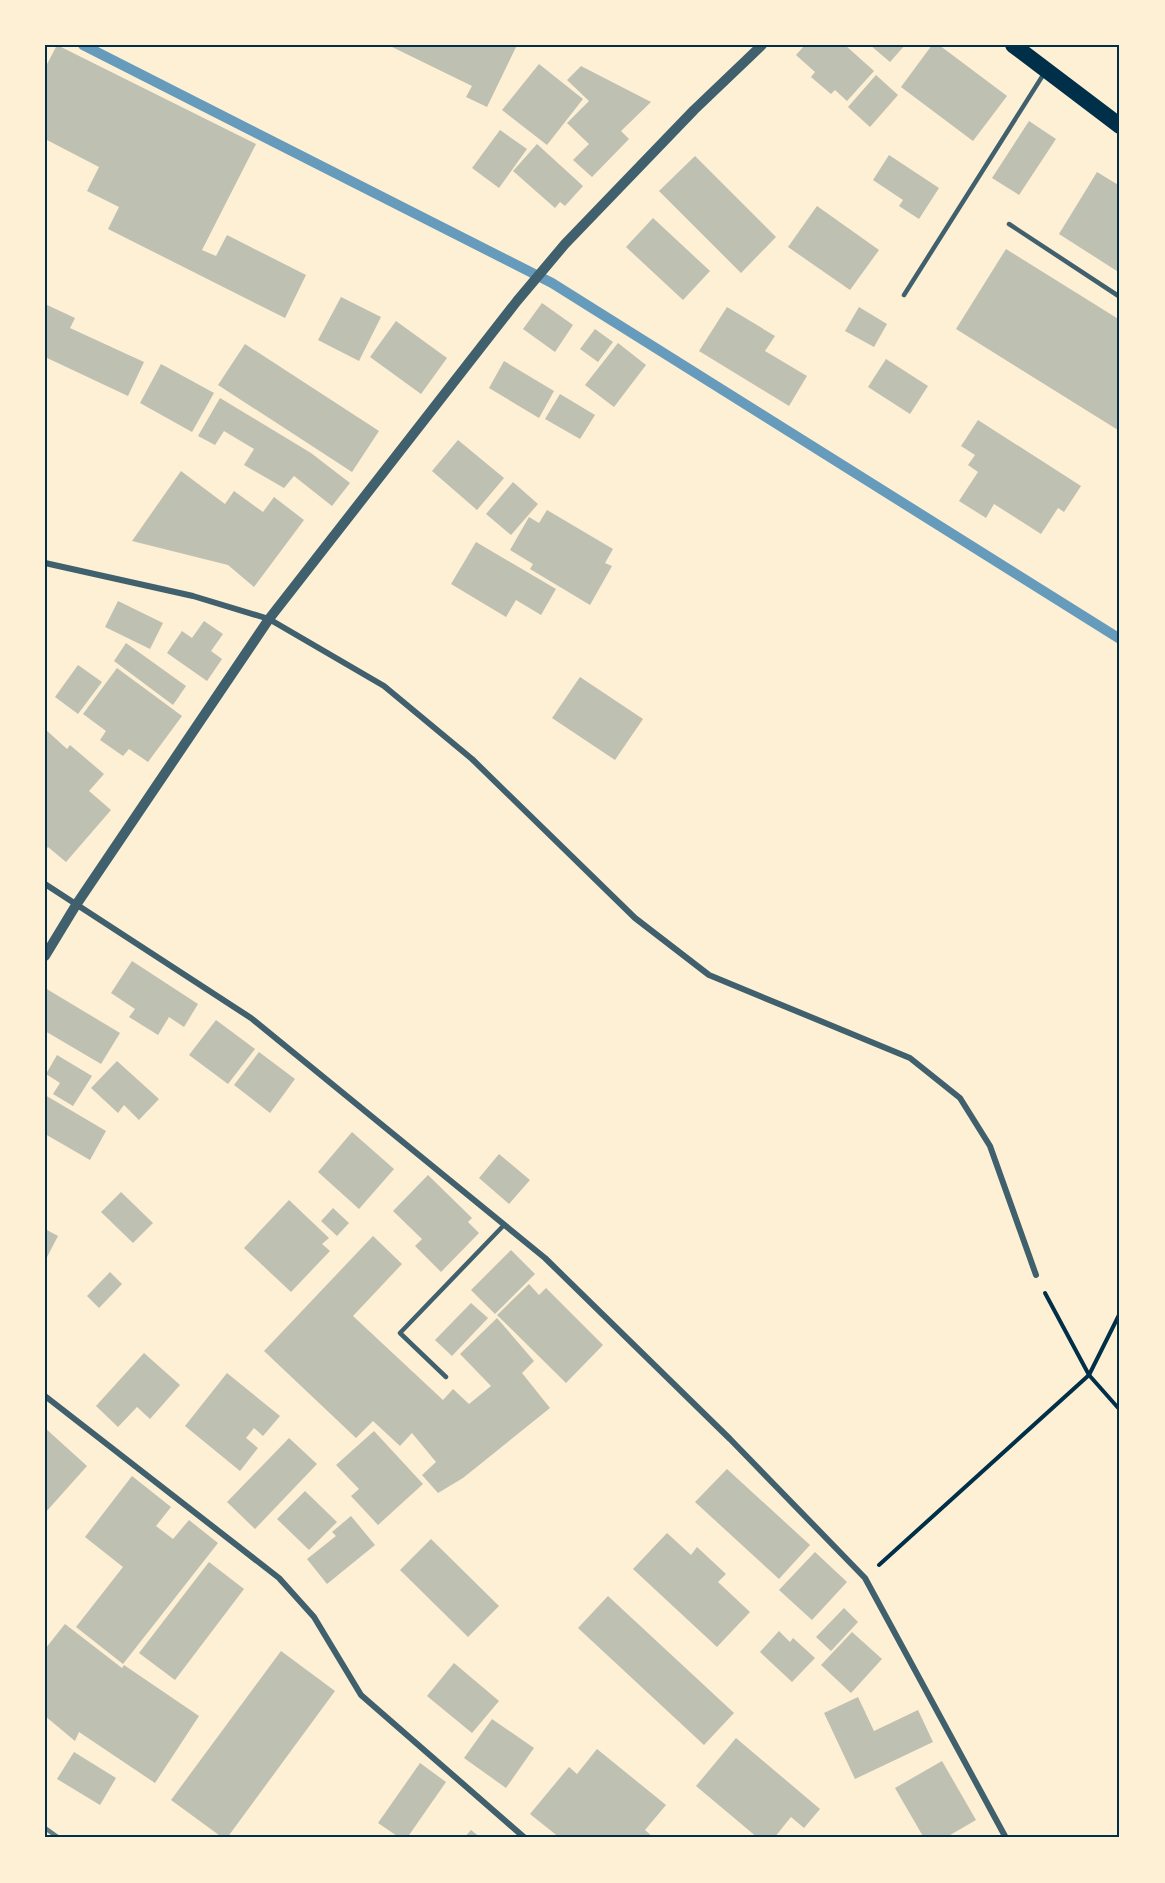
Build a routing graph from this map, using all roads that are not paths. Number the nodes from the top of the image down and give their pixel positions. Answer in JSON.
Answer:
{"nodes":[{"id":1,"x":762,"y":45,"type":"edge"},
{"id":2,"x":1013,"y":45,"type":"edge"},
{"id":3,"x":1046,"y":70,"type":"junction"},
{"id":4,"x":1120,"y":126,"type":"edge"},
{"id":5,"x":1009,"y":224,"type":"dead end"},
{"id":6,"x":904,"y":296,"type":"dead end"},
{"id":7,"x":1120,"y":297,"type":"edge"},
{"id":8,"x":45,"y":563,"type":"edge"},
{"id":9,"x":269,"y":619,"type":"junction"},
{"id":10,"x":45,"y":884,"type":"edge"},
{"id":11,"x":76,"y":905,"type":"junction"},
{"id":12,"x":45,"y":956,"type":"edge"},
{"id":13,"x":504,"y":1225,"type":"junction"},
{"id":14,"x":1036,"y":1275,"type":"road end"},
{"id":15,"x":446,"y":1377,"type":"dead end"},
{"id":16,"x":45,"y":1396,"type":"edge"},
{"id":17,"x":525,"y":1838,"type":"edge"},
{"id":18,"x":1006,"y":1838,"type":"edge"}],
"edges":[{"from":1,"to":9,"type":"street"},
{"from":2,"to":3,"type":"highway"},
{"from":3,"to":4,"type":"highway"},
{"from":3,"to":6,"type":"lane"},
{"from":5,"to":7,"type":"lane"},
{"from":8,"to":9,"type":"street"},
{"from":9,"to":11,"type":"street"},
{"from":9,"to":14,"type":"street"},
{"from":10,"to":11,"type":"street"},
{"from":11,"to":12,"type":"street"},
{"from":11,"to":13,"type":"street"},
{"from":13,"to":15,"type":"lane"},
{"from":13,"to":18,"type":"street"},
{"from":16,"to":17,"type":"street"}]}
